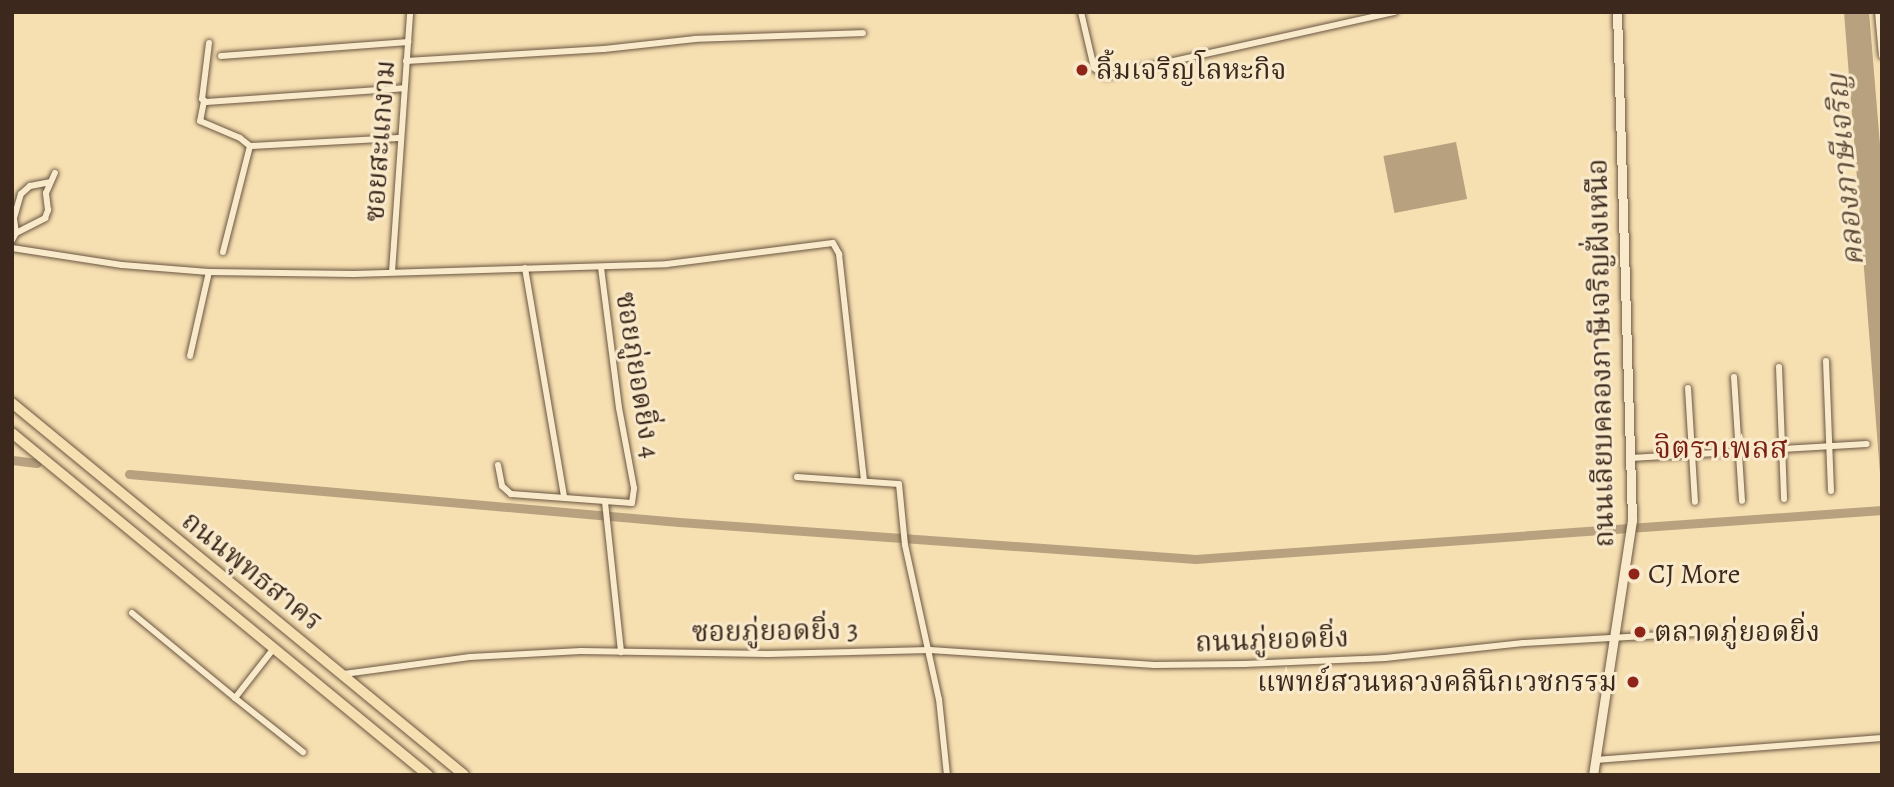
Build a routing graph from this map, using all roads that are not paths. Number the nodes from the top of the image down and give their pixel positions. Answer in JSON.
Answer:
{"nodes":[{"id":1,"x":410,"y":12,"type":"edge"},
{"id":2,"x":1081,"y":12,"type":"edge"},
{"id":3,"x":1395,"y":12,"type":"edge"},
{"id":4,"x":1617,"y":12,"type":"edge"},
{"id":5,"x":1878,"y":12,"type":"edge"},
{"id":6,"x":863,"y":33,"type":"dead end"},
{"id":7,"x":408,"y":42,"type":"junction"},
{"id":8,"x":209,"y":43,"type":"dead end"},
{"id":9,"x":221,"y":56,"type":"dead end"},
{"id":10,"x":1882,"y":56,"type":"edge"},
{"id":11,"x":407,"y":61,"type":"junction"},
{"id":12,"x":404,"y":89,"type":"junction"},
{"id":13,"x":204,"y":101,"type":"junction"},
{"id":14,"x":400,"y":138,"type":"junction"},
{"id":15,"x":250,"y":146,"type":"junction"},
{"id":16,"x":55,"y":173,"type":"dead end"},
{"id":17,"x":50,"y":182,"type":"junction"},
{"id":18,"x":16,"y":233,"type":"junction"},
{"id":19,"x":12,"y":240,"type":"edge"},
{"id":20,"x":12,"y":248,"type":"edge"},
{"id":21,"x":223,"y":252,"type":"dead end"},
{"id":22,"x":601,"y":267,"type":"junction"},
{"id":23,"x":525,"y":268,"type":"junction"},
{"id":24,"x":209,"y":271,"type":"junction"},
{"id":25,"x":391,"y":272,"type":"junction"},
{"id":26,"x":190,"y":356,"type":"dead end"},
{"id":27,"x":1826,"y":361,"type":"dead end"},
{"id":28,"x":1779,"y":367,"type":"dead end"},
{"id":29,"x":1734,"y":377,"type":"dead end"},
{"id":30,"x":1688,"y":387,"type":"dead end"},
{"id":31,"x":12,"y":403,"type":"edge"},
{"id":32,"x":12,"y":433,"type":"edge"},
{"id":33,"x":1867,"y":444,"type":"dead end"},
{"id":34,"x":1829,"y":447,"type":"junction"},
{"id":35,"x":1781,"y":450,"type":"junction"},
{"id":36,"x":1737,"y":453,"type":"junction"},
{"id":37,"x":1692,"y":456,"type":"junction"},
{"id":38,"x":1631,"y":458,"type":"junction"},
{"id":39,"x":498,"y":465,"type":"dead end"},
{"id":40,"x":797,"y":477,"type":"dead end"},
{"id":41,"x":864,"y":481,"type":"junction"},
{"id":42,"x":1831,"y":491,"type":"dead end"},
{"id":43,"x":564,"y":497,"type":"junction"},
{"id":44,"x":1784,"y":499,"type":"dead end"},
{"id":45,"x":1742,"y":501,"type":"dead end"},
{"id":46,"x":605,"y":502,"type":"junction"},
{"id":47,"x":1695,"y":502,"type":"dead end"},
{"id":48,"x":132,"y":613,"type":"dead end"},
{"id":49,"x":1733,"y":631,"type":"dead end"},
{"id":50,"x":1615,"y":638,"type":"junction"},
{"id":51,"x":274,"y":648,"type":"junction"},
{"id":52,"x":929,"y":650,"type":"junction"},
{"id":53,"x":621,"y":652,"type":"junction"},
{"id":54,"x":342,"y":675,"type":"junction"},
{"id":55,"x":235,"y":698,"type":"junction"},
{"id":56,"x":1882,"y":738,"type":"edge"},
{"id":57,"x":303,"y":752,"type":"dead end"},
{"id":58,"x":1595,"y":760,"type":"junction"},
{"id":59,"x":428,"y":775,"type":"edge"},
{"id":60,"x":464,"y":775,"type":"edge"},
{"id":61,"x":947,"y":775,"type":"edge"},
{"id":62,"x":1593,"y":775,"type":"edge"}],
"edges":[{"from":1,"to":7,"type":"street","name":"ซอยสะแกงาม"},
{"from":2,"to":3,"type":"street"},
{"from":4,"to":38,"type":"main road","name":"ถนนเลียบคลองภาษีเจริญฝั่งเหนือ"},
{"from":5,"to":10,"type":"street"},
{"from":6,"to":11,"type":"street"},
{"from":7,"to":9,"type":"street"},
{"from":7,"to":11,"type":"street","name":"ซอยสะแกงาม"},
{"from":8,"to":13,"type":"street"},
{"from":11,"to":12,"type":"street","name":"ซอยสะแกงาม"},
{"from":12,"to":13,"type":"street"},
{"from":12,"to":14,"type":"street","name":"ซอยสะแกงาม"},
{"from":13,"to":15,"type":"street"},
{"from":14,"to":15,"type":"street"},
{"from":14,"to":25,"type":"street","name":"ซอยสะแกงาม"},
{"from":15,"to":21,"type":"street"},
{"from":16,"to":17,"type":"street"},
{"from":17,"to":18,"type":"street"},
{"from":17,"to":18,"type":"street"},
{"from":18,"to":19,"type":"street"},
{"from":20,"to":24,"type":"street"},
{"from":22,"to":23,"type":"street"},
{"from":22,"to":41,"type":"street"},
{"from":22,"to":46,"type":"street","name":"ซอยภู่ยอดยิ่ง 4"},
{"from":23,"to":25,"type":"street"},
{"from":23,"to":43,"type":"street"},
{"from":24,"to":25,"type":"street"},
{"from":24,"to":26,"type":"street"},
{"from":27,"to":34,"type":"street"},
{"from":28,"to":35,"type":"street"},
{"from":29,"to":36,"type":"street"},
{"from":30,"to":37,"type":"street"},
{"from":31,"to":54,"type":"main road","name":"ถนนพุทธสาคร"},
{"from":32,"to":51,"type":"main road","name":"ถนนพุทธสาคร"},
{"from":33,"to":34,"type":"street"},
{"from":34,"to":35,"type":"street"},
{"from":34,"to":42,"type":"street"},
{"from":35,"to":36,"type":"street"},
{"from":35,"to":44,"type":"street"},
{"from":36,"to":37,"type":"street"},
{"from":36,"to":45,"type":"street"},
{"from":37,"to":38,"type":"street"},
{"from":37,"to":47,"type":"street"},
{"from":38,"to":50,"type":"main road","name":"ถนนเลียบคลองภาษีเจริญฝั่งเหนือ"},
{"from":39,"to":43,"type":"street"},
{"from":40,"to":41,"type":"street"},
{"from":41,"to":52,"type":"street"},
{"from":43,"to":46,"type":"street"},
{"from":46,"to":53,"type":"street"},
{"from":48,"to":55,"type":"street"},
{"from":49,"to":50,"type":"street"},
{"from":50,"to":52,"type":"street","name":"ถนนภู่ยอดยิ่ง"},
{"from":50,"to":58,"type":"main road","name":"ถนนเลียบคลองภาษีเจริญฝั่งเหนือ"},
{"from":51,"to":55,"type":"street"},
{"from":51,"to":59,"type":"main road","name":"ถนนพุทธสาคร"},
{"from":52,"to":53,"type":"street","name":"ซอยภู่ยอดยิ่ง 3"},
{"from":52,"to":61,"type":"street"},
{"from":53,"to":54,"type":"street","name":"ซอยภู่ยอดยิ่ง 3"},
{"from":54,"to":60,"type":"main road","name":"ถนนพุทธสาคร"},
{"from":55,"to":57,"type":"street"},
{"from":56,"to":58,"type":"street"},
{"from":58,"to":62,"type":"main road","name":"ถนนเลียบคลองภาษีเจริญฝั่งเหนือ"}]}
